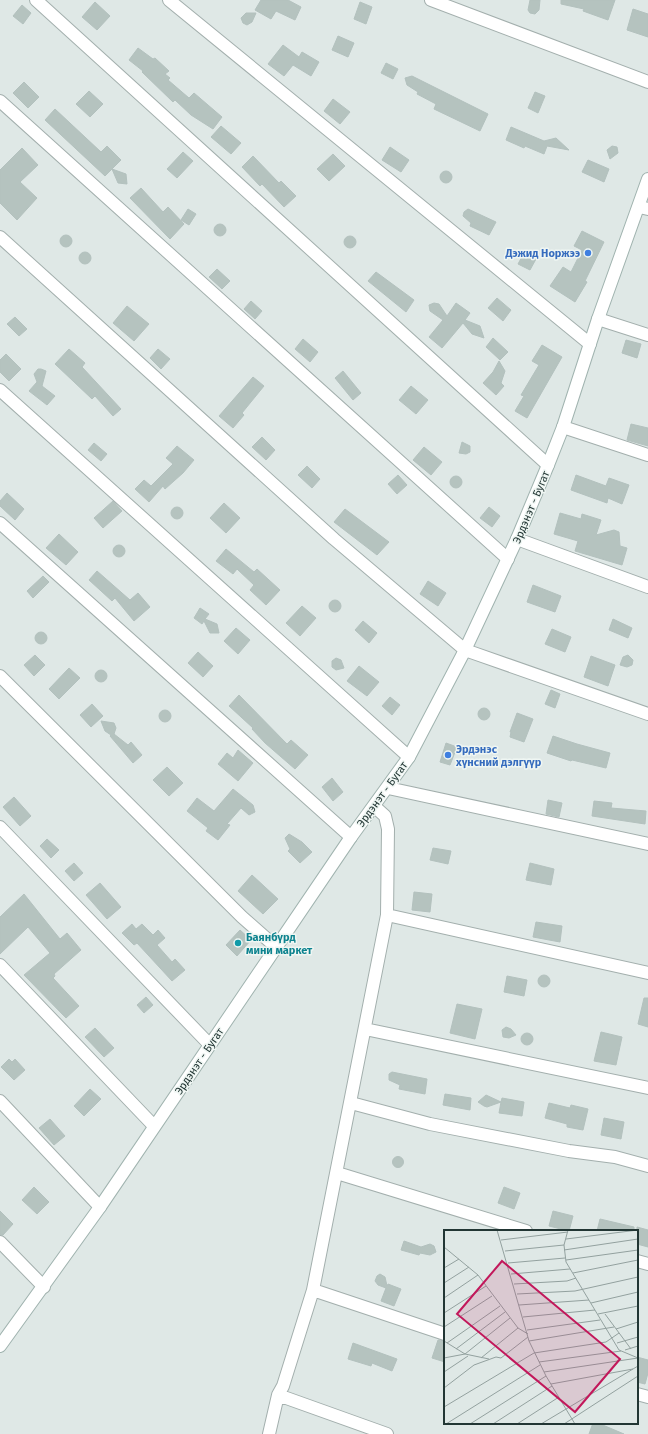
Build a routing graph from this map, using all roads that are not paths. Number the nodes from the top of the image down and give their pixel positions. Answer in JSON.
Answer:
{"nodes":[{"id":1,"x":36,"y":0,"type":"edge"},
{"id":2,"x":168,"y":0,"type":"edge"},
{"id":3,"x":431,"y":0,"type":"edge"},
{"id":4,"x":648,"y":82,"type":"edge"},
{"id":5,"x":0,"y":101,"type":"edge"},
{"id":6,"x":648,"y":179,"type":"edge"},
{"id":7,"x":643,"y":208,"type":"edge"},
{"id":8,"x":0,"y":237,"type":"edge"},
{"id":9,"x":598,"y":319,"type":"junction"},
{"id":10,"x":648,"y":335,"type":"edge"},
{"id":11,"x":590,"y":344,"type":"junction"},
{"id":12,"x":0,"y":390,"type":"edge"},
{"id":13,"x":563,"y":427,"type":"junction"},
{"id":14,"x":648,"y":455,"type":"edge"},
{"id":15,"x":548,"y":465,"type":"junction"},
{"id":16,"x":0,"y":523,"type":"edge"},
{"id":17,"x":517,"y":539,"type":"junction"},
{"id":18,"x":508,"y":559,"type":"junction"},
{"id":19,"x":648,"y":587,"type":"edge"},
{"id":20,"x":466,"y":650,"type":"junction"},
{"id":21,"x":0,"y":676,"type":"edge"},
{"id":22,"x":648,"y":714,"type":"edge"},
{"id":23,"x":409,"y":757,"type":"junction"},
{"id":24,"x":388,"y":788,"type":"junction"},
{"id":25,"x":375,"y":807,"type":"junction"},
{"id":26,"x":0,"y":827,"type":"edge"},
{"id":27,"x":351,"y":837,"type":"junction"},
{"id":28,"x":648,"y":844,"type":"edge"},
{"id":29,"x":387,"y":915,"type":"junction"},
{"id":30,"x":276,"y":947,"type":"junction"},
{"id":31,"x":0,"y":965,"type":"edge"},
{"id":32,"x":648,"y":973,"type":"edge"},
{"id":33,"x":365,"y":1029,"type":"junction"},
{"id":34,"x":210,"y":1045,"type":"junction"},
{"id":35,"x":648,"y":1088,"type":"edge"},
{"id":36,"x":0,"y":1101,"type":"edge"},
{"id":37,"x":351,"y":1103,"type":"junction"},
{"id":38,"x":154,"y":1126,"type":"junction"},
{"id":39,"x":648,"y":1166,"type":"edge"},
{"id":40,"x":337,"y":1173,"type":"junction"},
{"id":41,"x":100,"y":1207,"type":"junction"},
{"id":42,"x":523,"y":1230,"type":"edge"},
{"id":43,"x":0,"y":1242,"type":"edge"},
{"id":44,"x":638,"y":1261,"type":"edge"},
{"id":45,"x":648,"y":1264,"type":"edge"},
{"id":46,"x":44,"y":1286,"type":"junction"},
{"id":47,"x":313,"y":1290,"type":"junction"},
{"id":48,"x":444,"y":1334,"type":"edge"},
{"id":49,"x":0,"y":1346,"type":"edge"},
{"id":50,"x":638,"y":1394,"type":"edge"},
{"id":51,"x":278,"y":1395,"type":"junction"},
{"id":52,"x":648,"y":1397,"type":"edge"},
{"id":53,"x":269,"y":1434,"type":"edge"},
{"id":54,"x":387,"y":1434,"type":"edge"}],
"edges":[{"from":1,"to":15,"type":"street"},
{"from":2,"to":11,"type":"street"},
{"from":3,"to":4,"type":"street"},
{"from":5,"to":18,"type":"street"},
{"from":6,"to":7,"type":"street","name":"Эрдэнэт - Бугат"},
{"from":7,"to":9,"type":"street","name":"Эрдэнэт - Бугат"},
{"from":8,"to":20,"type":"street"},
{"from":9,"to":10,"type":"street"},
{"from":9,"to":11,"type":"street","name":"Эрдэнэт - Бугат"},
{"from":11,"to":13,"type":"street","name":"Эрдэнэт - Бугат"},
{"from":12,"to":23,"type":"street"},
{"from":13,"to":14,"type":"street"},
{"from":13,"to":15,"type":"street","name":"Эрдэнэт - Бугат"},
{"from":15,"to":17,"type":"street","name":"Эрдэнэт - Бугат"},
{"from":16,"to":27,"type":"street"},
{"from":17,"to":18,"type":"street","name":"Эрдэнэт - Бугат"},
{"from":17,"to":19,"type":"street"},
{"from":18,"to":20,"type":"street","name":"Эрдэнэт - Бугат"},
{"from":20,"to":22,"type":"street"},
{"from":20,"to":23,"type":"street","name":"Эрдэнэт - Бугат"},
{"from":21,"to":30,"type":"street"},
{"from":23,"to":24,"type":"street","name":"Эрдэнэт - Бугат"},
{"from":24,"to":25,"type":"street","name":"Эрдэнэт - Бугат"},
{"from":24,"to":28,"type":"street"},
{"from":25,"to":27,"type":"street","name":"Эрдэнэт - Бугат"},
{"from":25,"to":29,"type":"street"},
{"from":26,"to":34,"type":"street"},
{"from":27,"to":30,"type":"street","name":"Эрдэнэт - Бугат"},
{"from":29,"to":32,"type":"street"},
{"from":29,"to":33,"type":"street"},
{"from":30,"to":34,"type":"street","name":"Эрдэнэт - Бугат"},
{"from":31,"to":38,"type":"street"},
{"from":33,"to":35,"type":"street"},
{"from":33,"to":37,"type":"street"},
{"from":34,"to":38,"type":"street","name":"Эрдэнэт - Бугат"},
{"from":36,"to":41,"type":"street"},
{"from":37,"to":39,"type":"street"},
{"from":37,"to":40,"type":"street"},
{"from":38,"to":41,"type":"street","name":"Эрдэнэт - Бугат"},
{"from":40,"to":42,"type":"street"},
{"from":40,"to":47,"type":"street"},
{"from":41,"to":46,"type":"street","name":"Эрдэнэт - Бугат"},
{"from":43,"to":46,"type":"street"},
{"from":44,"to":45,"type":"street"},
{"from":46,"to":49,"type":"street","name":"Эрдэнэт - Бугат"},
{"from":47,"to":48,"type":"street"},
{"from":47,"to":51,"type":"street"},
{"from":50,"to":52,"type":"street"},
{"from":51,"to":53,"type":"street"},
{"from":51,"to":54,"type":"street"}]}
